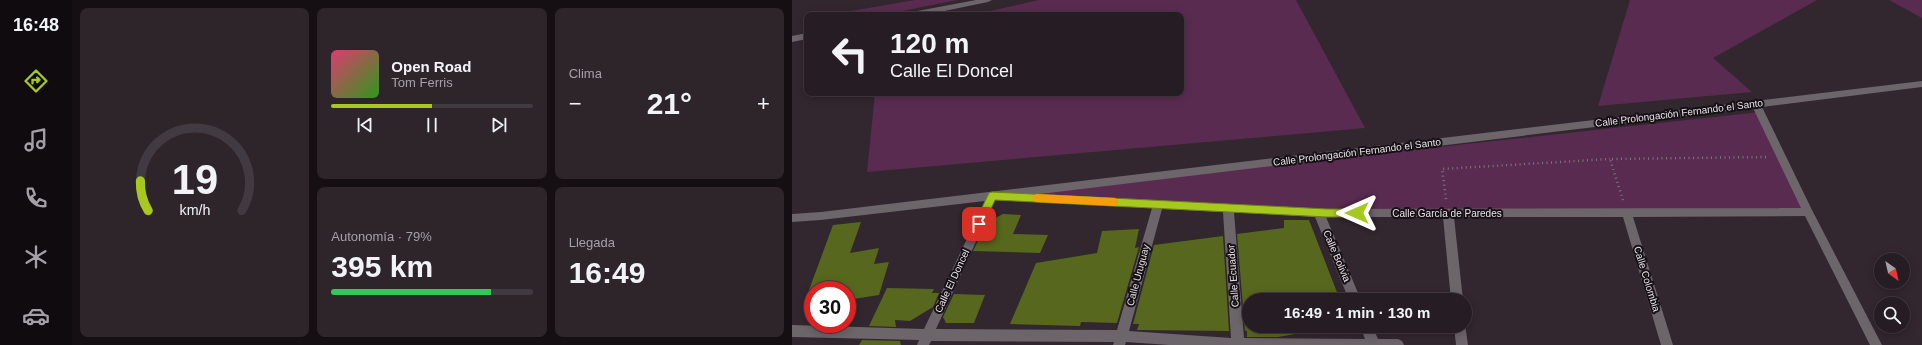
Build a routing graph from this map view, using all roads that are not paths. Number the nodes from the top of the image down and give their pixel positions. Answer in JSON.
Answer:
{"nodes":[{"id":1,"x":988,"y":0,"type":"edge"},
{"id":2,"x":927,"y":12,"type":"edge"},
{"id":3,"x":804,"y":37,"type":"edge"},
{"id":4,"x":792,"y":39,"type":"edge"},
{"id":5,"x":1922,"y":84,"type":"edge"},
{"id":6,"x":1756,"y":104,"type":"junction"},
{"id":7,"x":992,"y":196,"type":"junction"},
{"id":8,"x":1158,"y":204,"type":"junction"},
{"id":9,"x":1228,"y":208,"type":"junction"},
{"id":10,"x":1808,"y":212,"type":"junction"},
{"id":11,"x":1319,"y":213,"type":"junction"},
{"id":12,"x":1448,"y":213,"type":"junction"},
{"id":13,"x":1627,"y":213,"type":"junction"},
{"id":14,"x":792,"y":218,"type":"edge"},
{"id":15,"x":1353,"y":293,"type":"edge"},
{"id":16,"x":1456,"y":293,"type":"edge"},
{"id":17,"x":792,"y":331,"type":"edge"},
{"id":18,"x":1369,"y":333,"type":"edge"},
{"id":19,"x":1461,"y":333,"type":"edge"},
{"id":20,"x":925,"y":340,"type":"edge"},
{"id":21,"x":1120,"y":341,"type":"edge"},
{"id":22,"x":1238,"y":344,"type":"edge"},
{"id":23,"x":1374,"y":345,"type":"edge"},
{"id":24,"x":1398,"y":345,"type":"edge"},
{"id":25,"x":1462,"y":345,"type":"edge"},
{"id":26,"x":1667,"y":345,"type":"edge"},
{"id":27,"x":1876,"y":345,"type":"edge"}],
"edges":[{"from":1,"to":2,"type":"street"},
{"from":3,"to":4,"type":"street"},
{"from":5,"to":6,"type":"street","name":"Calle Prolongación Fernando el Santo"},
{"from":6,"to":7,"type":"street","name":"Calle Prolongación Fernando el Santo"},
{"from":6,"to":10,"type":"street"},
{"from":7,"to":8,"type":"street","name":"Calle García de Paredes"},
{"from":7,"to":14,"type":"street","name":"Calle Prolongación Fernando el Santo"},
{"from":7,"to":20,"type":"street","name":"Calle El Doncel"},
{"from":8,"to":9,"type":"street","name":"Calle García de Paredes"},
{"from":8,"to":21,"type":"street","name":"Calle Uruguay"},
{"from":9,"to":11,"type":"street","name":"Calle García de Paredes"},
{"from":9,"to":22,"type":"street","name":"Calle Ecuador"},
{"from":10,"to":13,"type":"street","name":"Calle García de Paredes"},
{"from":10,"to":27,"type":"street"},
{"from":11,"to":12,"type":"street","name":"Calle García de Paredes"},
{"from":11,"to":15,"type":"street","name":"Calle Bolivia"},
{"from":12,"to":13,"type":"street","name":"Calle García de Paredes"},
{"from":12,"to":16,"type":"street"},
{"from":13,"to":26,"type":"street","name":"Calle Colombia"},
{"from":17,"to":20,"type":"street"},
{"from":18,"to":23,"type":"street"},
{"from":19,"to":25,"type":"street"},
{"from":20,"to":21,"type":"street"},
{"from":21,"to":22,"type":"street"},
{"from":22,"to":23,"type":"street"},
{"from":23,"to":24,"type":"street"}]}
